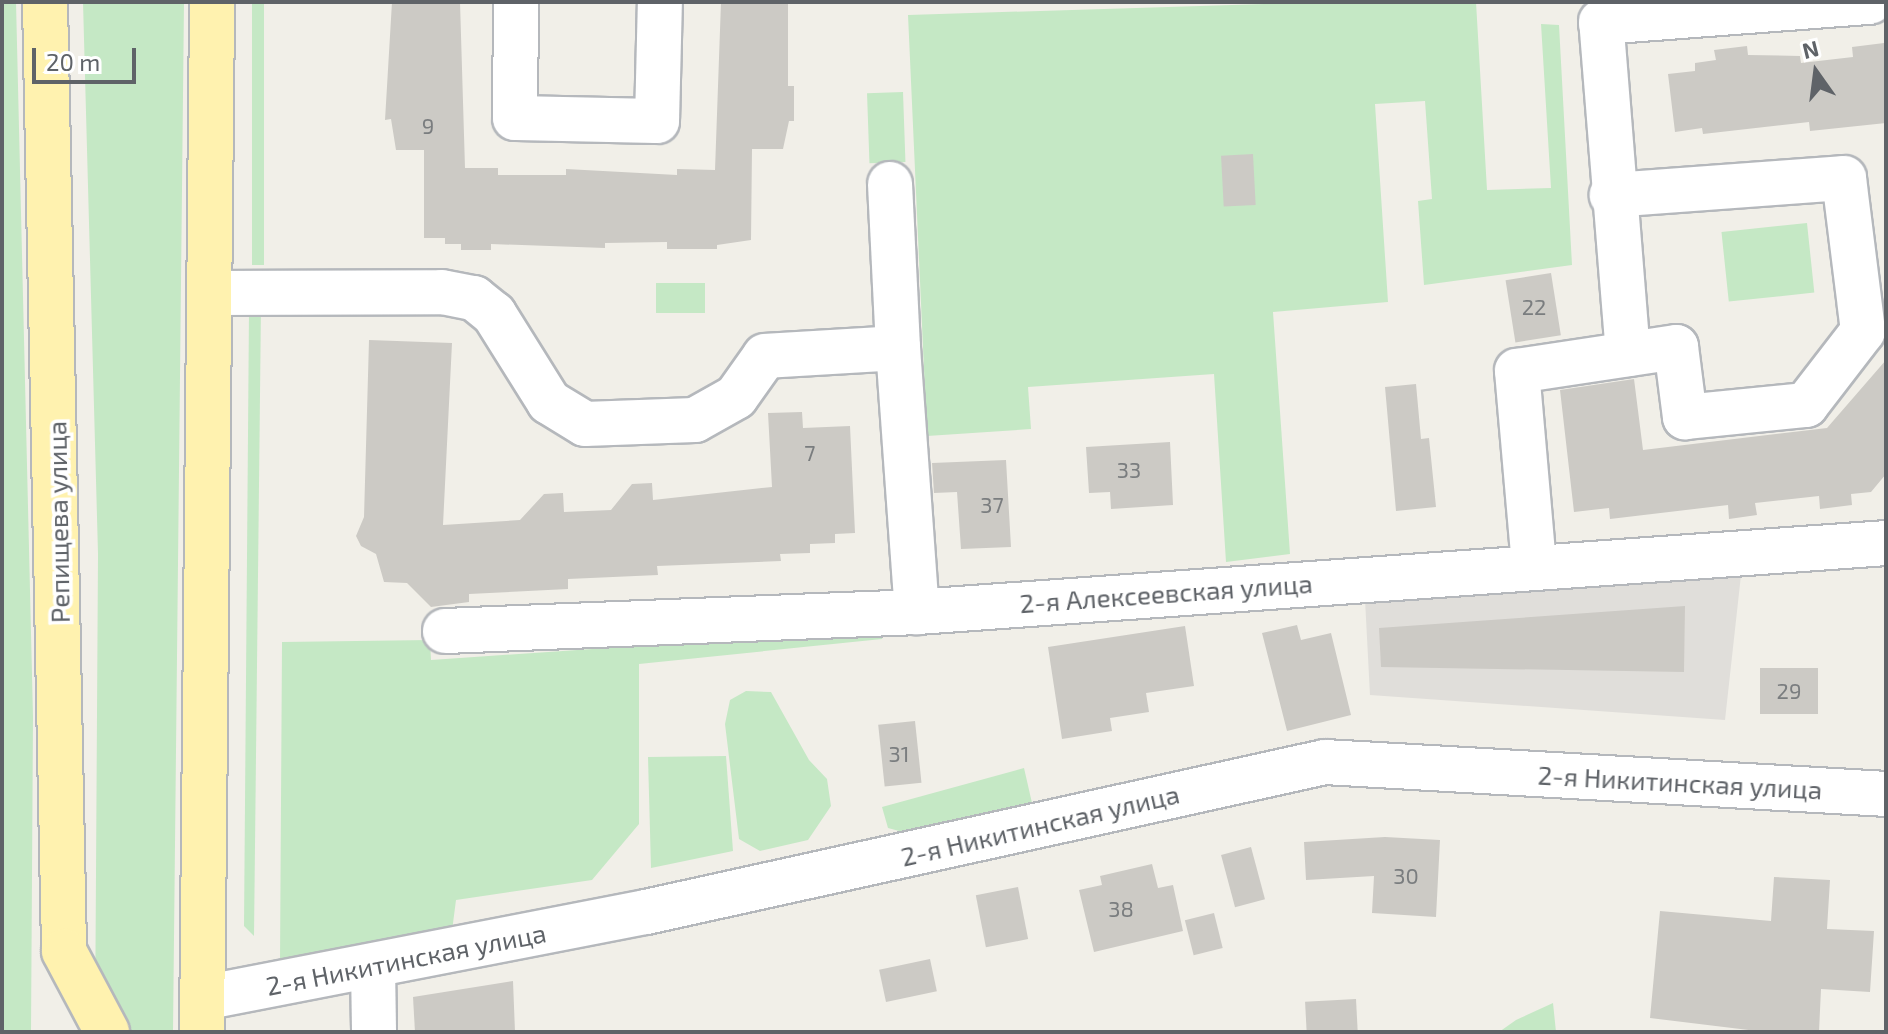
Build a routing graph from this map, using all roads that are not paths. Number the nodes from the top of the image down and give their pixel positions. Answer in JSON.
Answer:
{"nodes":[{"id":1,"x":45,"y":2,"type":"edge"},
{"id":2,"x":212,"y":2,"type":"edge"},
{"id":3,"x":516,"y":2,"type":"edge"},
{"id":4,"x":660,"y":2,"type":"edge"},
{"id":5,"x":1870,"y":2,"type":"edge"},
{"id":6,"x":890,"y":184,"type":"dead end"},
{"id":7,"x":1612,"y":195,"type":"junction"},
{"id":8,"x":210,"y":293,"type":"junction"},
{"id":9,"x":898,"y":348,"type":"junction"},
{"id":10,"x":1628,"y":354,"type":"junction"},
{"id":11,"x":1886,"y":543,"type":"edge"},
{"id":12,"x":1534,"y":565,"type":"junction"},
{"id":13,"x":917,"y":612,"type":"junction"},
{"id":14,"x":445,"y":631,"type":"dead end"},
{"id":15,"x":1886,"y":794,"type":"edge"},
{"id":16,"x":373,"y":966,"type":"junction"},
{"id":17,"x":203,"y":1015,"type":"edge"},
{"id":18,"x":107,"y":1032,"type":"edge"},
{"id":19,"x":374,"y":1032,"type":"edge"}],
"edges":[{"from":1,"to":18,"type":"main road","name":"Репищева улица"},
{"from":2,"to":8,"type":"main road"},
{"from":3,"to":4,"type":"street"},
{"from":5,"to":7,"type":"street"},
{"from":6,"to":9,"type":"street"},
{"from":7,"to":10,"type":"street"},
{"from":7,"to":10,"type":"street"},
{"from":8,"to":9,"type":"street"},
{"from":8,"to":17,"type":"main road"},
{"from":9,"to":13,"type":"street"},
{"from":10,"to":12,"type":"street"},
{"from":11,"to":12,"type":"street","name":"2-я Алексеевская улица"},
{"from":12,"to":13,"type":"street","name":"2-я Алексеевская улица"},
{"from":13,"to":14,"type":"street","name":"2-я Алексеевская улица"},
{"from":15,"to":16,"type":"street","name":"2-я Никитинская улица"},
{"from":16,"to":17,"type":"street","name":"2-я Никитинская улица"},
{"from":16,"to":19,"type":"street"}]}
